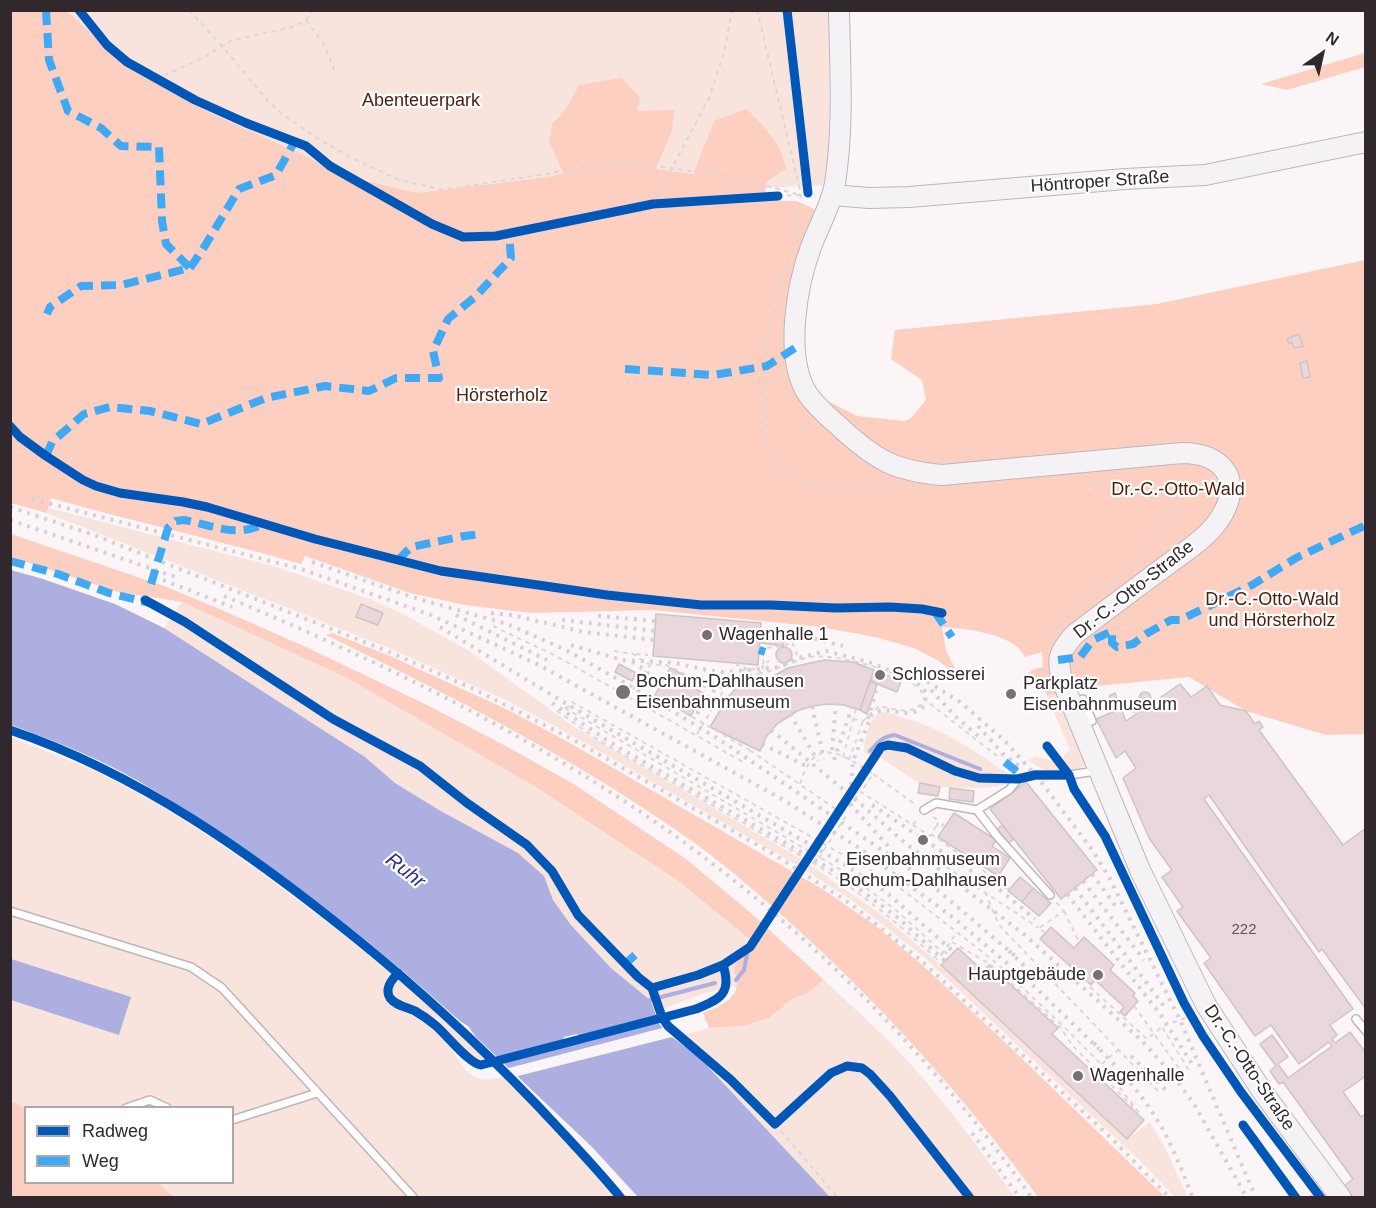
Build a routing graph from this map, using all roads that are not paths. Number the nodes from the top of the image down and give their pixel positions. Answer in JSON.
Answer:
{"nodes":[{"id":1,"x":839,"y":10,"type":"edge"},
{"id":2,"x":1365,"y":142,"type":"edge"},
{"id":3,"x":833,"y":195,"type":"junction"},
{"id":4,"x":1082,"y":700,"type":"junction"},
{"id":5,"x":1092,"y":721,"type":"dead end"},
{"id":6,"x":1100,"y":769,"type":"junction"},
{"id":7,"x":924,"y":810,"type":"road end"},
{"id":8,"x":977,"y":810,"type":"junction"},
{"id":9,"x":1050,"y":895,"type":"road end"},
{"id":10,"x":10,"y":911,"type":"edge"},
{"id":11,"x":1356,"y":1019,"type":"dead end"},
{"id":12,"x":1365,"y":1031,"type":"edge"},
{"id":13,"x":317,"y":1093,"type":"junction"},
{"id":14,"x":129,"y":1106,"type":"edge"},
{"id":15,"x":164,"y":1106,"type":"edge"},
{"id":16,"x":234,"y":1119,"type":"edge"},
{"id":17,"x":414,"y":1197,"type":"edge"},
{"id":18,"x":1341,"y":1197,"type":"edge"}],
"edges":[{"from":1,"to":3,"type":"street","name":"Dr.-C.-Otto-Straße"},
{"from":2,"to":3,"type":"street","name":"Höntroper Straße"},
{"from":3,"to":4,"type":"street","name":"Dr.-C.-Otto-Straße"},
{"from":4,"to":5,"type":"lane"},
{"from":4,"to":6,"type":"street","name":"Dr.-C.-Otto-Straße"},
{"from":6,"to":8,"type":"lane"},
{"from":6,"to":18,"type":"street","name":"Dr.-C.-Otto-Straße"},
{"from":7,"to":8,"type":"lane"},
{"from":8,"to":9,"type":"lane"},
{"from":10,"to":13,"type":"lane"},
{"from":11,"to":12,"type":"lane"},
{"from":13,"to":16,"type":"lane"},
{"from":13,"to":17,"type":"lane"},
{"from":14,"to":15,"type":"lane"}]}
